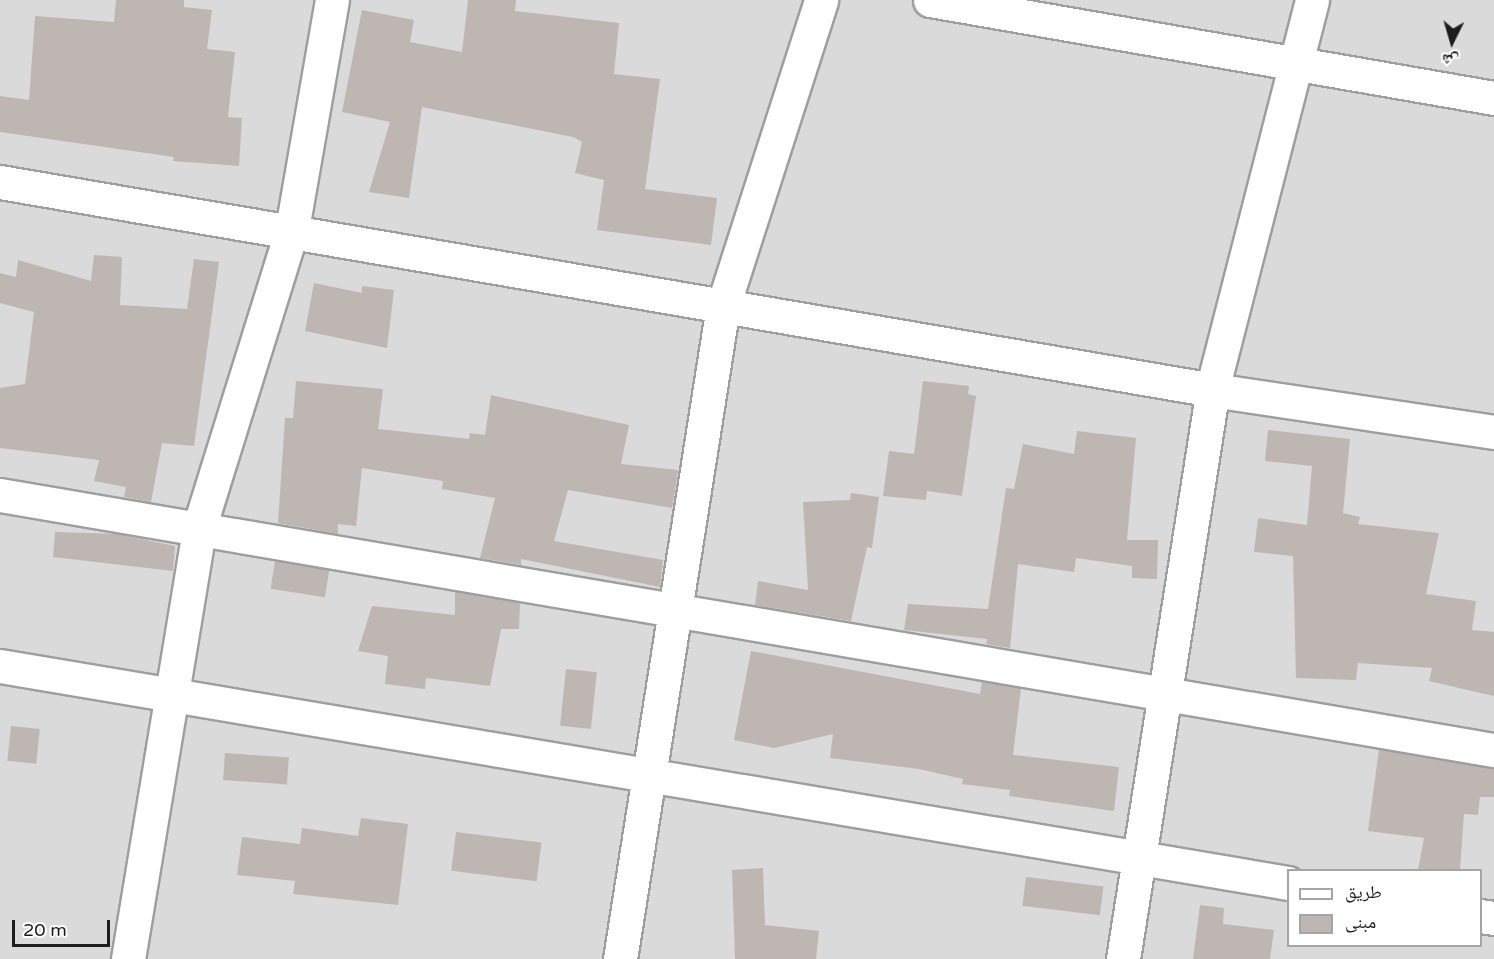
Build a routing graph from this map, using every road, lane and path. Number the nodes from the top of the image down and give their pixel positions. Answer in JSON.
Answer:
{"nodes":[{"id":1,"x":332,"y":0,"type":"edge"},
{"id":2,"x":821,"y":0,"type":"edge"},
{"id":3,"x":930,"y":0,"type":"edge"},
{"id":4,"x":1312,"y":0,"type":"edge"},
{"id":5,"x":1296,"y":67,"type":"junction"},
{"id":6,"x":1494,"y":98,"type":"edge"},
{"id":7,"x":0,"y":182,"type":"edge"},
{"id":8,"x":292,"y":229,"type":"junction"},
{"id":9,"x":723,"y":306,"type":"junction"},
{"id":10,"x":1213,"y":390,"type":"junction"},
{"id":11,"x":1494,"y":432,"type":"edge"},
{"id":12,"x":0,"y":495,"type":"edge"},
{"id":13,"x":199,"y":528,"type":"junction"},
{"id":14,"x":675,"y":609,"type":"junction"},
{"id":15,"x":0,"y":666,"type":"edge"},
{"id":16,"x":1165,"y":694,"type":"junction"},
{"id":17,"x":170,"y":696,"type":"junction"},
{"id":18,"x":1494,"y":750,"type":"edge"},
{"id":19,"x":648,"y":778,"type":"junction"},
{"id":20,"x":1139,"y":858,"type":"junction"},
{"id":21,"x":1287,"y":883,"type":"edge"},
{"id":22,"x":128,"y":959,"type":"edge"},
{"id":23,"x":620,"y":959,"type":"edge"},
{"id":24,"x":1123,"y":959,"type":"edge"}],
"edges":[{"from":1,"to":8,"type":"street"},
{"from":2,"to":9,"type":"street"},
{"from":3,"to":5,"type":"street"},
{"from":4,"to":5,"type":"street"},
{"from":5,"to":6,"type":"street"},
{"from":5,"to":10,"type":"street"},
{"from":7,"to":8,"type":"street"},
{"from":8,"to":9,"type":"street"},
{"from":8,"to":13,"type":"street"},
{"from":9,"to":10,"type":"street"},
{"from":9,"to":14,"type":"street"},
{"from":10,"to":11,"type":"street"},
{"from":10,"to":16,"type":"street"},
{"from":12,"to":13,"type":"street"},
{"from":13,"to":14,"type":"street"},
{"from":13,"to":17,"type":"street"},
{"from":14,"to":16,"type":"street"},
{"from":14,"to":19,"type":"street"},
{"from":15,"to":17,"type":"street"},
{"from":16,"to":18,"type":"street"},
{"from":16,"to":20,"type":"street"},
{"from":17,"to":19,"type":"street"},
{"from":17,"to":22,"type":"street"},
{"from":19,"to":20,"type":"street"},
{"from":19,"to":23,"type":"street"},
{"from":20,"to":21,"type":"street"},
{"from":20,"to":24,"type":"street"}]}
